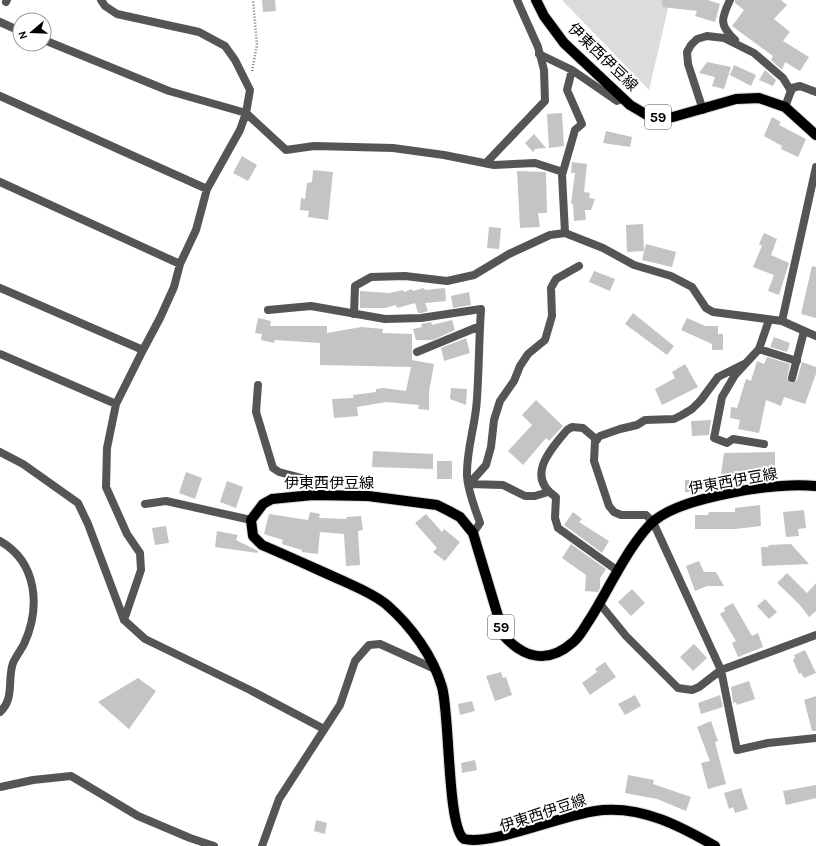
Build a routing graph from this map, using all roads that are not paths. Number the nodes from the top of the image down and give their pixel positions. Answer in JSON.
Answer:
{"nodes":[{"id":1,"x":101,"y":0,"type":"edge"},
{"id":2,"x":517,"y":0,"type":"edge"},
{"id":3,"x":536,"y":0,"type":"edge"},
{"id":4,"x":730,"y":0,"type":"edge"},
{"id":5,"x":0,"y":22,"type":"edge"},
{"id":6,"x":12,"y":27,"type":"edge"},
{"id":7,"x":52,"y":43,"type":"edge"},
{"id":8,"x":743,"y":48,"type":"junction"},
{"id":9,"x":539,"y":54,"type":"junction"},
{"id":10,"x":572,"y":70,"type":"junction"},
{"id":11,"x":791,"y":91,"type":"junction"},
{"id":12,"x":816,"y":92,"type":"edge"},
{"id":13,"x":0,"y":96,"type":"edge"},
{"id":14,"x":623,"y":98,"type":"junction"},
{"id":15,"x":785,"y":107,"type":"junction"},
{"id":16,"x":703,"y":110,"type":"junction"},
{"id":17,"x":246,"y":113,"type":"junction"},
{"id":18,"x":816,"y":135,"type":"edge"},
{"id":19,"x":486,"y":163,"type":"junction"},
{"id":20,"x":816,"y":167,"type":"edge"},
{"id":21,"x":563,"y":172,"type":"junction"},
{"id":22,"x":0,"y":182,"type":"edge"},
{"id":23,"x":207,"y":189,"type":"junction"},
{"id":24,"x":564,"y":233,"type":"junction"},
{"id":25,"x":180,"y":264,"type":"junction"},
{"id":26,"x":579,"y":266,"type":"dead end"},
{"id":27,"x":0,"y":288,"type":"edge"},
{"id":28,"x":268,"y":310,"type":"dead end"},
{"id":29,"x":354,"y":314,"type":"junction"},
{"id":30,"x":769,"y":320,"type":"junction"},
{"id":31,"x":782,"y":321,"type":"junction"},
{"id":32,"x":480,"y":326,"type":"junction"},
{"id":33,"x":804,"y":331,"type":"junction"},
{"id":34,"x":816,"y":336,"type":"edge"},
{"id":35,"x":759,"y":349,"type":"junction"},
{"id":36,"x":143,"y":350,"type":"junction"},
{"id":37,"x":417,"y":352,"type":"dead end"},
{"id":38,"x":0,"y":354,"type":"edge"},
{"id":39,"x":797,"y":360,"type":"junction"},
{"id":40,"x":746,"y":363,"type":"junction"},
{"id":41,"x":792,"y":378,"type":"dead end"},
{"id":42,"x":258,"y":385,"type":"dead end"},
{"id":43,"x":116,"y":404,"type":"junction"},
{"id":44,"x":597,"y":440,"type":"junction"},
{"id":45,"x":764,"y":444,"type":"dead end"},
{"id":46,"x":0,"y":452,"type":"edge"},
{"id":47,"x":469,"y":484,"type":"junction"},
{"id":48,"x":816,"y":486,"type":"edge"},
{"id":49,"x":548,"y":492,"type":"junction"},
{"id":50,"x":321,"y":495,"type":"junction"},
{"id":51,"x":145,"y":504,"type":"dead end"},
{"id":52,"x":251,"y":520,"type":"junction"},
{"id":53,"x":654,"y":522,"type":"junction"},
{"id":54,"x":473,"y":533,"type":"junction"},
{"id":55,"x":0,"y":541,"type":"edge"},
{"id":56,"x":618,"y":571,"type":"junction"},
{"id":57,"x":600,"y":604,"type":"junction"},
{"id":58,"x":124,"y":620,"type":"junction"},
{"id":59,"x":816,"y":635,"type":"edge"},
{"id":60,"x":435,"y":670,"type":"junction"},
{"id":61,"x":721,"y":670,"type":"junction"},
{"id":62,"x":0,"y":712,"type":"edge"},
{"id":63,"x":324,"y":729,"type":"junction"},
{"id":64,"x":816,"y":738,"type":"edge"},
{"id":65,"x":0,"y":787,"type":"edge"},
{"id":66,"x":214,"y":846,"type":"edge"},
{"id":67,"x":262,"y":846,"type":"edge"},
{"id":68,"x":715,"y":846,"type":"edge"}],
"edges":[{"from":1,"to":17,"type":"street"},
{"from":2,"to":9,"type":"street"},
{"from":3,"to":14,"type":"main road","name":"伊東西伊豆線","number":"59"},
{"from":4,"to":8,"type":"street"},
{"from":5,"to":6,"type":"street"},
{"from":7,"to":17,"type":"street"},
{"from":8,"to":11,"type":"street"},
{"from":8,"to":16,"type":"street"},
{"from":9,"to":10,"type":"street"},
{"from":9,"to":19,"type":"street"},
{"from":10,"to":14,"type":"street"},
{"from":10,"to":21,"type":"street"},
{"from":11,"to":12,"type":"street"},
{"from":11,"to":15,"type":"street"},
{"from":13,"to":23,"type":"street"},
{"from":14,"to":16,"type":"main road","name":"伊東西伊豆線","number":"59"},
{"from":15,"to":16,"type":"main road","name":"伊東西伊豆線","number":"59"},
{"from":15,"to":18,"type":"main road","name":"伊東西伊豆線","number":"59"},
{"from":17,"to":19,"type":"street"},
{"from":17,"to":23,"type":"street"},
{"from":19,"to":21,"type":"street"},
{"from":20,"to":31,"type":"street"},
{"from":21,"to":24,"type":"street"},
{"from":22,"to":25,"type":"street"},
{"from":23,"to":25,"type":"street"},
{"from":24,"to":29,"type":"street"},
{"from":24,"to":30,"type":"street"},
{"from":25,"to":36,"type":"street"},
{"from":26,"to":47,"type":"street"},
{"from":27,"to":36,"type":"street"},
{"from":28,"to":29,"type":"street"},
{"from":29,"to":32,"type":"street"},
{"from":30,"to":31,"type":"street"},
{"from":30,"to":35,"type":"street"},
{"from":31,"to":33,"type":"street"},
{"from":32,"to":37,"type":"street"},
{"from":32,"to":47,"type":"street"},
{"from":33,"to":34,"type":"street"},
{"from":33,"to":39,"type":"street"},
{"from":35,"to":39,"type":"street"},
{"from":35,"to":40,"type":"street"},
{"from":36,"to":43,"type":"street"},
{"from":38,"to":43,"type":"street"},
{"from":39,"to":41,"type":"street"},
{"from":40,"to":44,"type":"street"},
{"from":40,"to":45,"type":"street"},
{"from":42,"to":50,"type":"street"},
{"from":43,"to":58,"type":"street"},
{"from":44,"to":49,"type":"street"},
{"from":44,"to":53,"type":"street"},
{"from":46,"to":58,"type":"street"},
{"from":47,"to":49,"type":"street"},
{"from":47,"to":54,"type":"street"},
{"from":48,"to":53,"type":"main road","name":"伊東西伊豆線","number":"59"},
{"from":49,"to":56,"type":"street"},
{"from":50,"to":52,"type":"main road","name":"伊東西伊豆線","number":"59"},
{"from":50,"to":54,"type":"main road","name":"伊東西伊豆線","number":"59"},
{"from":51,"to":52,"type":"street"},
{"from":52,"to":60,"type":"main road","name":"伊東西伊豆線"},
{"from":53,"to":56,"type":"main road","name":"伊東西伊豆線","number":"59"},
{"from":53,"to":61,"type":"street"},
{"from":54,"to":57,"type":"main road","name":"伊東西伊豆線","number":"59"},
{"from":55,"to":62,"type":"street"},
{"from":56,"to":57,"type":"main road","name":"伊東西伊豆線","number":"59"},
{"from":57,"to":61,"type":"street"},
{"from":58,"to":63,"type":"street"},
{"from":59,"to":61,"type":"street"},
{"from":60,"to":63,"type":"street"},
{"from":60,"to":68,"type":"main road","name":"伊東西伊豆線"},
{"from":61,"to":64,"type":"street"},
{"from":63,"to":67,"type":"street"},
{"from":65,"to":66,"type":"street"}]}
